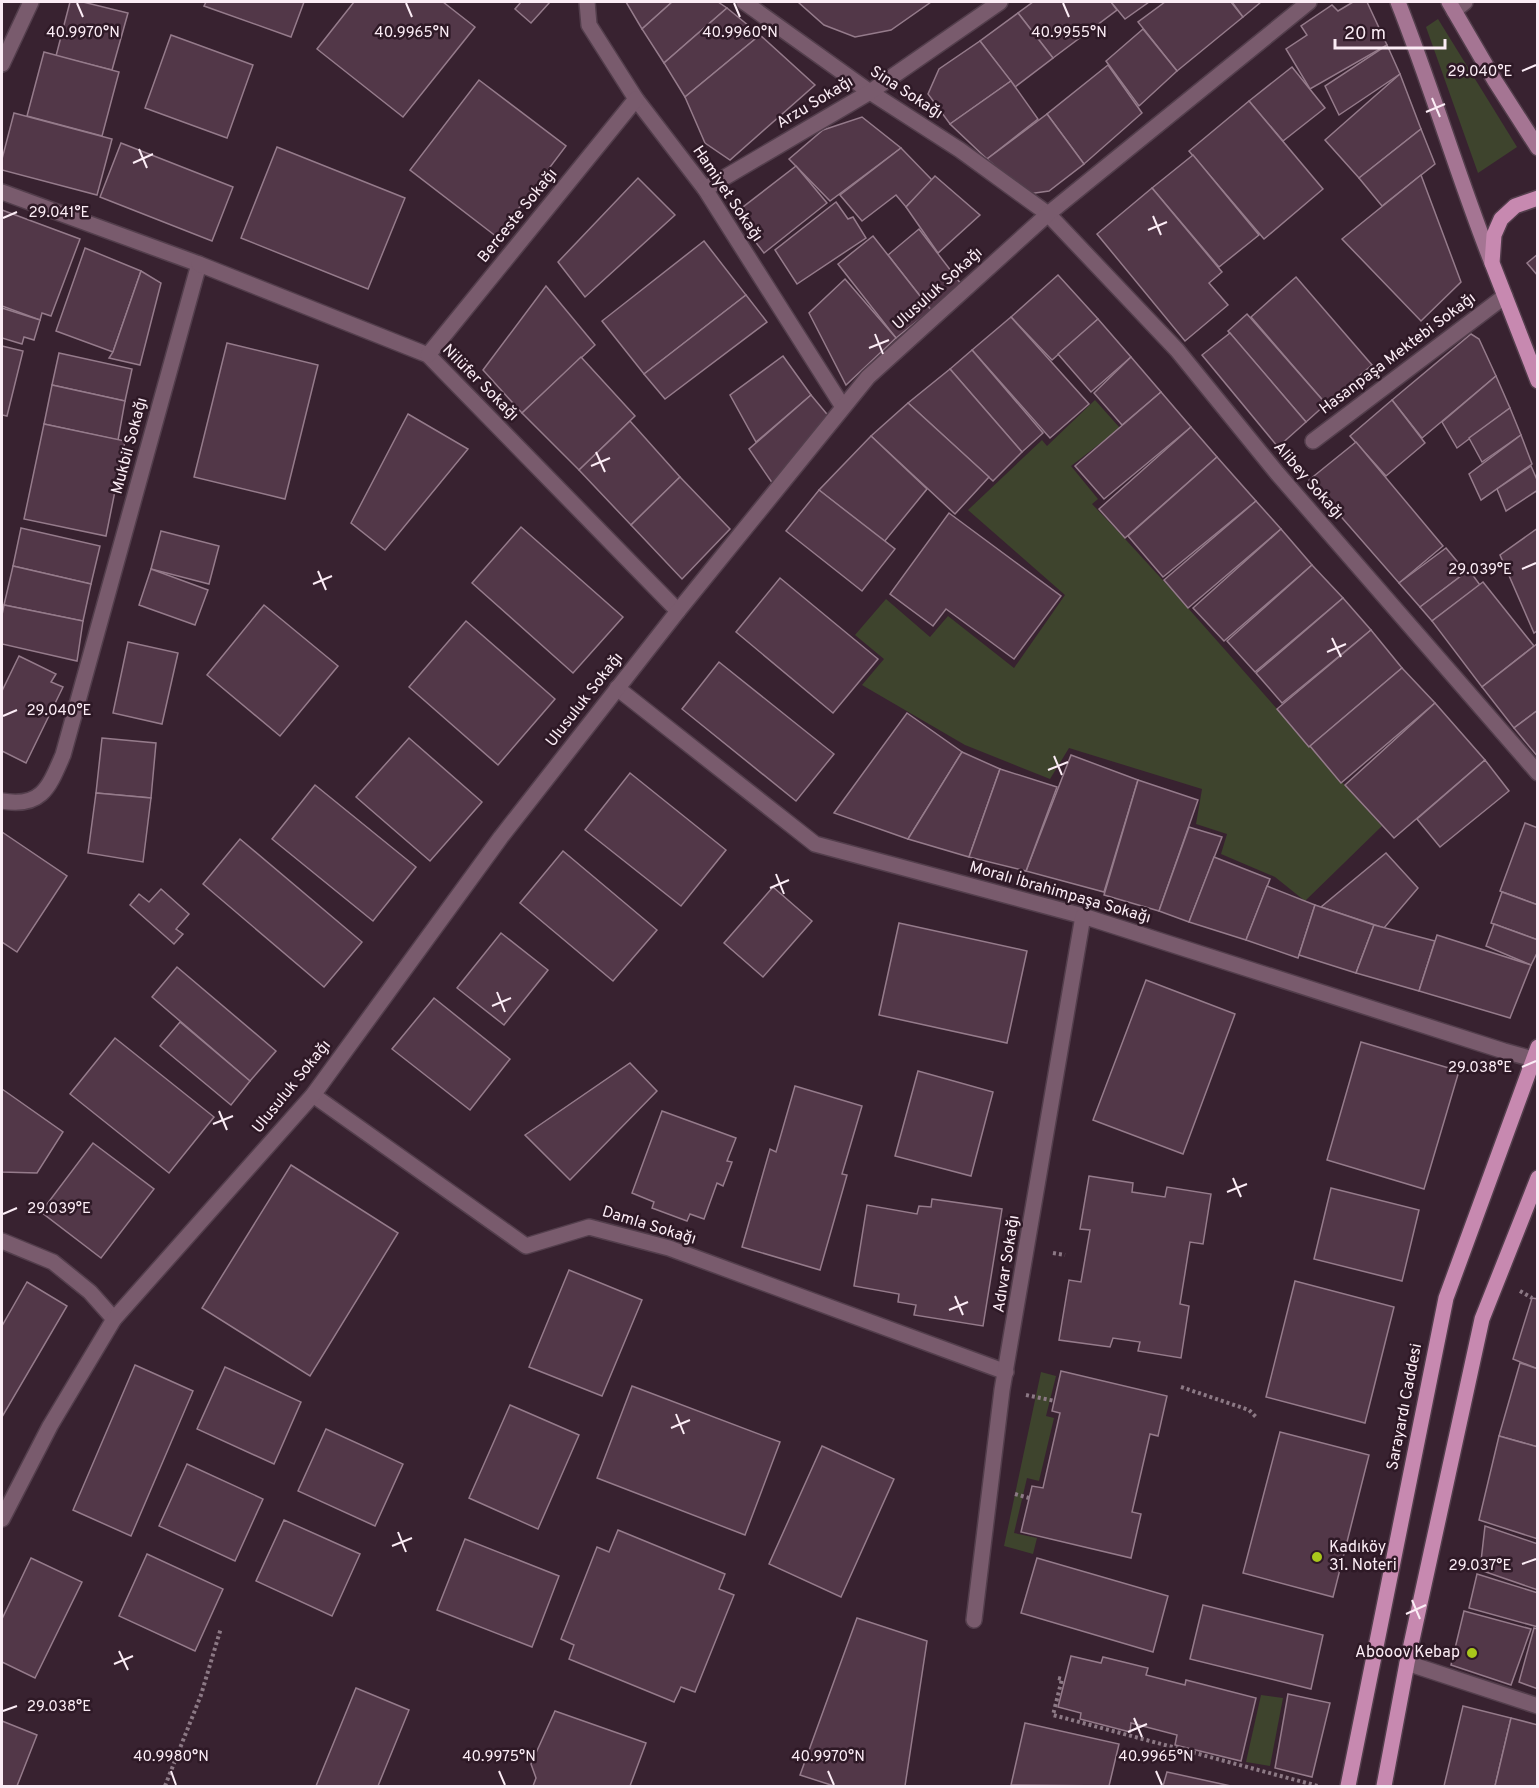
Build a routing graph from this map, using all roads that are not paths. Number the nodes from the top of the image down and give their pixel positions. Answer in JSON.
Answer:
{"nodes":[{"id":1,"x":31,"y":2,"type":"edge"},
{"id":2,"x":587,"y":2,"type":"edge"},
{"id":3,"x":744,"y":2,"type":"edge"},
{"id":4,"x":1000,"y":2,"type":"edge"},
{"id":5,"x":1309,"y":2,"type":"edge"},
{"id":6,"x":1398,"y":2,"type":"edge"},
{"id":7,"x":1456,"y":5,"type":"edge"},
{"id":8,"x":2,"y":64,"type":"edge"},
{"id":9,"x":870,"y":92,"type":"junction"},
{"id":10,"x":636,"y":99,"type":"junction"},
{"id":11,"x":1538,"y":148,"type":"edge"},
{"id":12,"x":705,"y":189,"type":"junction"},
{"id":13,"x":2,"y":192,"type":"edge"},
{"id":14,"x":1538,"y":198,"type":"edge"},
{"id":15,"x":1048,"y":214,"type":"junction"},
{"id":16,"x":1492,"y":263,"type":"junction"},
{"id":17,"x":199,"y":264,"type":"junction"},
{"id":18,"x":1505,"y":296,"type":"junction"},
{"id":19,"x":428,"y":355,"type":"junction"},
{"id":20,"x":1538,"y":381,"type":"edge"},
{"id":21,"x":843,"y":407,"type":"junction"},
{"id":22,"x":1313,"y":441,"type":"dead end"},
{"id":23,"x":678,"y":611,"type":"junction"},
{"id":24,"x":617,"y":688,"type":"junction"},
{"id":25,"x":1538,"y":773,"type":"edge"},
{"id":26,"x":2,"y":801,"type":"edge"},
{"id":27,"x":1083,"y":916,"type":"junction"},
{"id":28,"x":1535,"y":1053,"type":"edge"},
{"id":29,"x":313,"y":1095,"type":"junction"},
{"id":30,"x":1538,"y":1178,"type":"edge"},
{"id":31,"x":2,"y":1240,"type":"edge"},
{"id":32,"x":114,"y":1319,"type":"junction"},
{"id":33,"x":1006,"y":1372,"type":"junction"},
{"id":34,"x":2,"y":1519,"type":"edge"},
{"id":35,"x":974,"y":1620,"type":"dead end"},
{"id":36,"x":1407,"y":1663,"type":"junction"},
{"id":37,"x":1538,"y":1706,"type":"edge"},
{"id":38,"x":1348,"y":1786,"type":"edge"},
{"id":39,"x":1384,"y":1786,"type":"edge"}],
"edges":[{"from":1,"to":8,"type":"street"},
{"from":2,"to":10,"type":"street","name":"Hamiyet Sokağı"},
{"from":3,"to":9,"type":"street","name":"Sina Sokağı"},
{"from":4,"to":9,"type":"street","name":"Arzu Sokağı"},
{"from":5,"to":15,"type":"street","name":"Ulusuluk Sokağı"},
{"from":6,"to":16,"type":"main road"},
{"from":7,"to":11,"type":"main road"},
{"from":9,"to":12,"type":"street","name":"Arzu Sokağı"},
{"from":9,"to":15,"type":"street","name":"Sina Sokağı"},
{"from":10,"to":12,"type":"street","name":"Hamiyet Sokağı"},
{"from":10,"to":19,"type":"street","name":"Berceste Sokağı"},
{"from":12,"to":21,"type":"street","name":"Hamiyet Sokağı"},
{"from":13,"to":17,"type":"street"},
{"from":14,"to":16,"type":"main road"},
{"from":15,"to":21,"type":"street","name":"Ulusuluk Sokağı"},
{"from":15,"to":25,"type":"street","name":"Alibey Sokağı"},
{"from":16,"to":18,"type":"main road"},
{"from":17,"to":19,"type":"street","name":"Nilüfer Sokağı"},
{"from":17,"to":26,"type":"street","name":"Mukbil Sokağı"},
{"from":18,"to":20,"type":"main road"},
{"from":18,"to":22,"type":"street","name":"Hasanpaşa Mektebi Sokağı"},
{"from":19,"to":23,"type":"street","name":"Nilüfer Sokağı"},
{"from":21,"to":23,"type":"street","name":"Ulusuluk Sokağı"},
{"from":23,"to":24,"type":"street","name":"Ulusuluk Sokağı"},
{"from":24,"to":27,"type":"street","name":"Moralı İbrahimpaşa Sokağı"},
{"from":24,"to":29,"type":"street","name":"Ulusuluk Sokağı"},
{"from":27,"to":28,"type":"street","name":"Moralı İbrahimpaşa Sokağı"},
{"from":27,"to":33,"type":"street","name":"Adıvar Sokağı"},
{"from":28,"to":38,"type":"main road","name":"Sarayardı Caddesi"},
{"from":29,"to":32,"type":"street","name":"Ulusuluk Sokağı"},
{"from":29,"to":33,"type":"street","name":"Damla Sokağı"},
{"from":30,"to":36,"type":"main road"},
{"from":31,"to":32,"type":"street"},
{"from":32,"to":34,"type":"street","name":"Ulusuluk Sokağı"},
{"from":33,"to":35,"type":"street","name":"Adıvar Sokağı"},
{"from":36,"to":37,"type":"street"},
{"from":36,"to":39,"type":"main road"}]}
